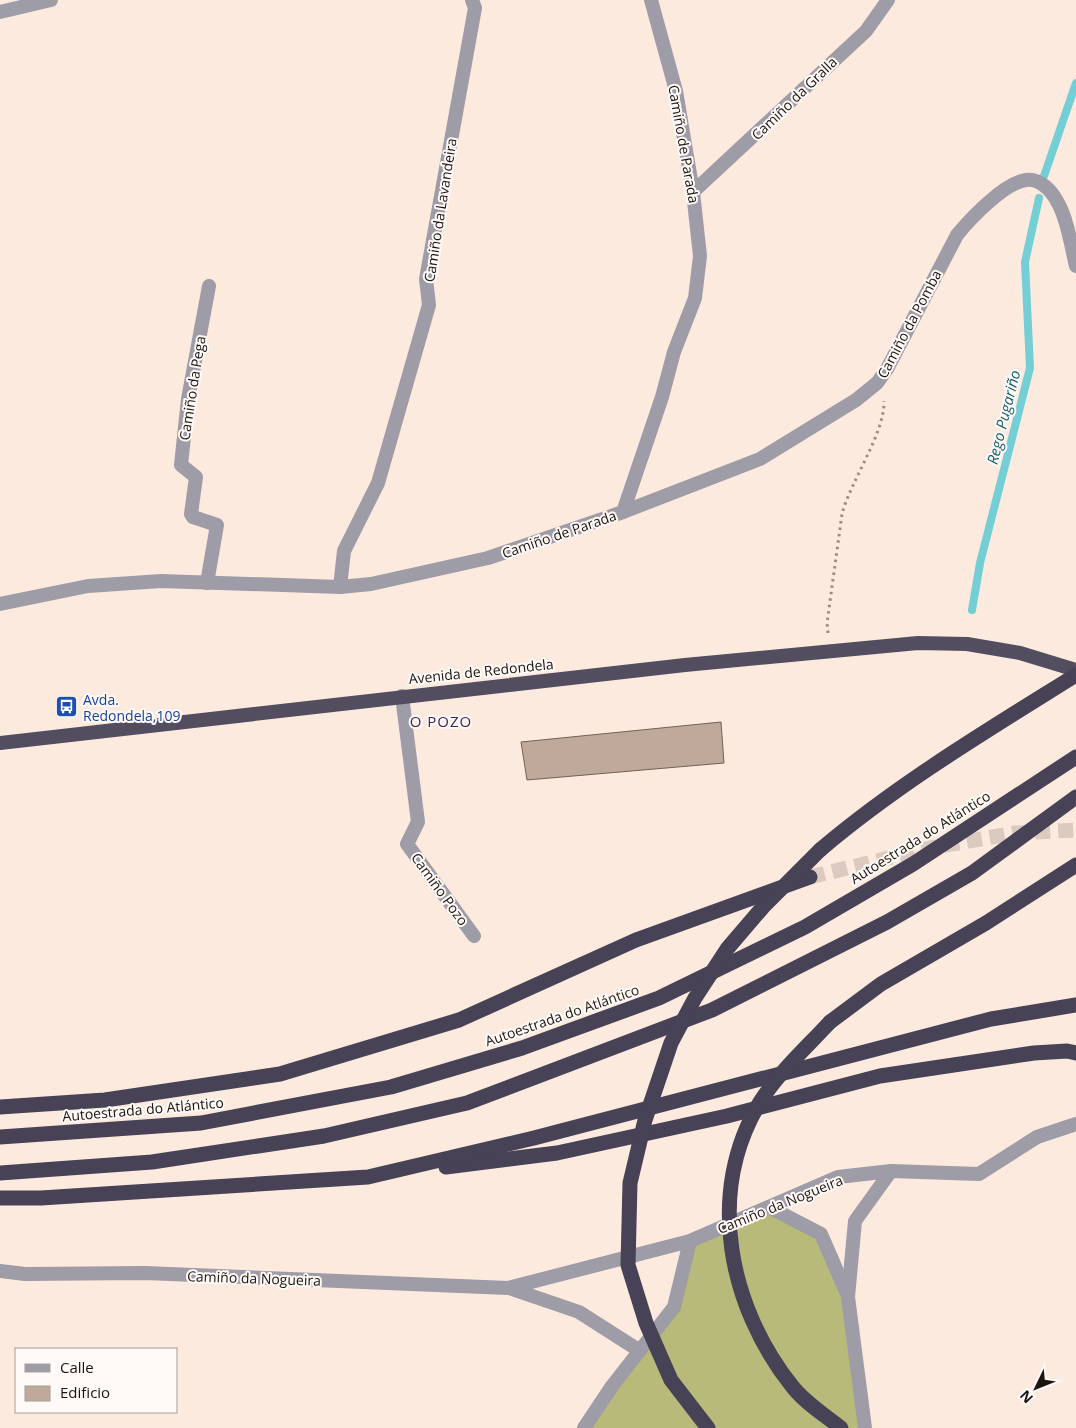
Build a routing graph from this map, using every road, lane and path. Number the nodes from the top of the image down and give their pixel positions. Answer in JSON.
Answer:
{"nodes":[{"id":1,"x":52,"y":0,"type":"edge"},
{"id":2,"x":472,"y":0,"type":"edge"},
{"id":3,"x":651,"y":0,"type":"edge"},
{"id":4,"x":888,"y":0,"type":"edge"},
{"id":5,"x":0,"y":12,"type":"edge"},
{"id":6,"x":693,"y":192,"type":"junction"},
{"id":7,"x":1076,"y":266,"type":"edge"},
{"id":8,"x":209,"y":286,"type":"dead end"},
{"id":9,"x":877,"y":383,"type":"junction"},
{"id":10,"x":623,"y":512,"type":"junction"},
{"id":11,"x":208,"y":583,"type":"junction"},
{"id":12,"x":340,"y":587,"type":"junction"},
{"id":13,"x":0,"y":604,"type":"edge"},
{"id":14,"x":830,"y":651,"type":"junction"},
{"id":15,"x":1076,"y":670,"type":"edge"},
{"id":16,"x":1076,"y":675,"type":"edge"},
{"id":17,"x":402,"y":696,"type":"junction"},
{"id":18,"x":0,"y":743,"type":"edge"},
{"id":19,"x":1076,"y":756,"type":"edge"},
{"id":20,"x":1076,"y":797,"type":"edge"},
{"id":21,"x":1076,"y":865,"type":"edge"},
{"id":22,"x":810,"y":877,"type":"tunnel mouth"},
{"id":23,"x":474,"y":936,"type":"dead end"},
{"id":24,"x":1076,"y":1005,"type":"edge"},
{"id":25,"x":1076,"y":1053,"type":"edge"},
{"id":26,"x":0,"y":1107,"type":"edge"},
{"id":27,"x":1076,"y":1124,"type":"edge"},
{"id":28,"x":0,"y":1137,"type":"edge"},
{"id":29,"x":891,"y":1171,"type":"junction"},
{"id":30,"x":0,"y":1173,"type":"edge"},
{"id":31,"x":368,"y":1177,"type":"junction"},
{"id":32,"x":0,"y":1198,"type":"edge"},
{"id":33,"x":769,"y":1207,"type":"junction"},
{"id":34,"x":690,"y":1242,"type":"junction"},
{"id":35,"x":0,"y":1271,"type":"edge"},
{"id":36,"x":508,"y":1288,"type":"junction"},
{"id":37,"x":848,"y":1297,"type":"junction"},
{"id":38,"x":640,"y":1351,"type":"junction"},
{"id":39,"x":584,"y":1428,"type":"edge"},
{"id":40,"x":708,"y":1428,"type":"edge"},
{"id":41,"x":841,"y":1428,"type":"edge"},
{"id":42,"x":865,"y":1428,"type":"edge"}],
"edges":[{"from":1,"to":5,"type":"street"},
{"from":2,"to":12,"type":"street","name":"Camiño da Lavandeira"},
{"from":3,"to":6,"type":"street","name":"Camiño de Parada"},
{"from":4,"to":6,"type":"street","name":"Camiño da Gralla"},
{"from":6,"to":10,"type":"street","name":"Camiño de Parada"},
{"from":7,"to":9,"type":"street","name":"Camiño da Pomba"},
{"from":8,"to":11,"type":"street","name":"Camiño da Pega"},
{"from":9,"to":10,"type":"street","name":"Camiño da Pomba"},
{"from":9,"to":14,"type":"path"},
{"from":10,"to":12,"type":"street","name":"Camiño de Parada"},
{"from":11,"to":12,"type":"street","name":"Camiño de Parada"},
{"from":11,"to":13,"type":"street","name":"Camiño de Parada"},
{"from":14,"to":15,"type":"highway","name":"Avenida de Redondela"},
{"from":14,"to":17,"type":"highway","name":"Avenida de Redondela"},
{"from":16,"to":40,"type":"highway","bridge":true},
{"from":17,"to":18,"type":"highway","name":"Avenida de Redondela"},
{"from":17,"to":23,"type":"street","name":"Camiño Pozo"},
{"from":19,"to":28,"type":"highway","name":"Autoestrada do Atlántico"},
{"from":20,"to":30,"type":"highway"},
{"from":21,"to":41,"type":"highway","bridge":true},
{"from":22,"to":26,"type":"highway"},
{"from":24,"to":31,"type":"highway"},
{"from":25,"to":31,"type":"highway"},
{"from":27,"to":29,"type":"street","name":"Camiño da Nogueira"},
{"from":29,"to":33,"type":"street","name":"Camiño da Nogueira"},
{"from":29,"to":37,"type":"street"},
{"from":31,"to":32,"type":"highway"},
{"from":33,"to":34,"type":"street","name":"Camiño da Nogueira"},
{"from":33,"to":37,"type":"street"},
{"from":34,"to":36,"type":"street","name":"Camiño da Nogueira"},
{"from":34,"to":38,"type":"street"},
{"from":35,"to":36,"type":"street","name":"Camiño da Nogueira"},
{"from":36,"to":38,"type":"street","name":"Camiño da Nogueira"},
{"from":37,"to":42,"type":"street"},
{"from":38,"to":39,"type":"street"}]}
